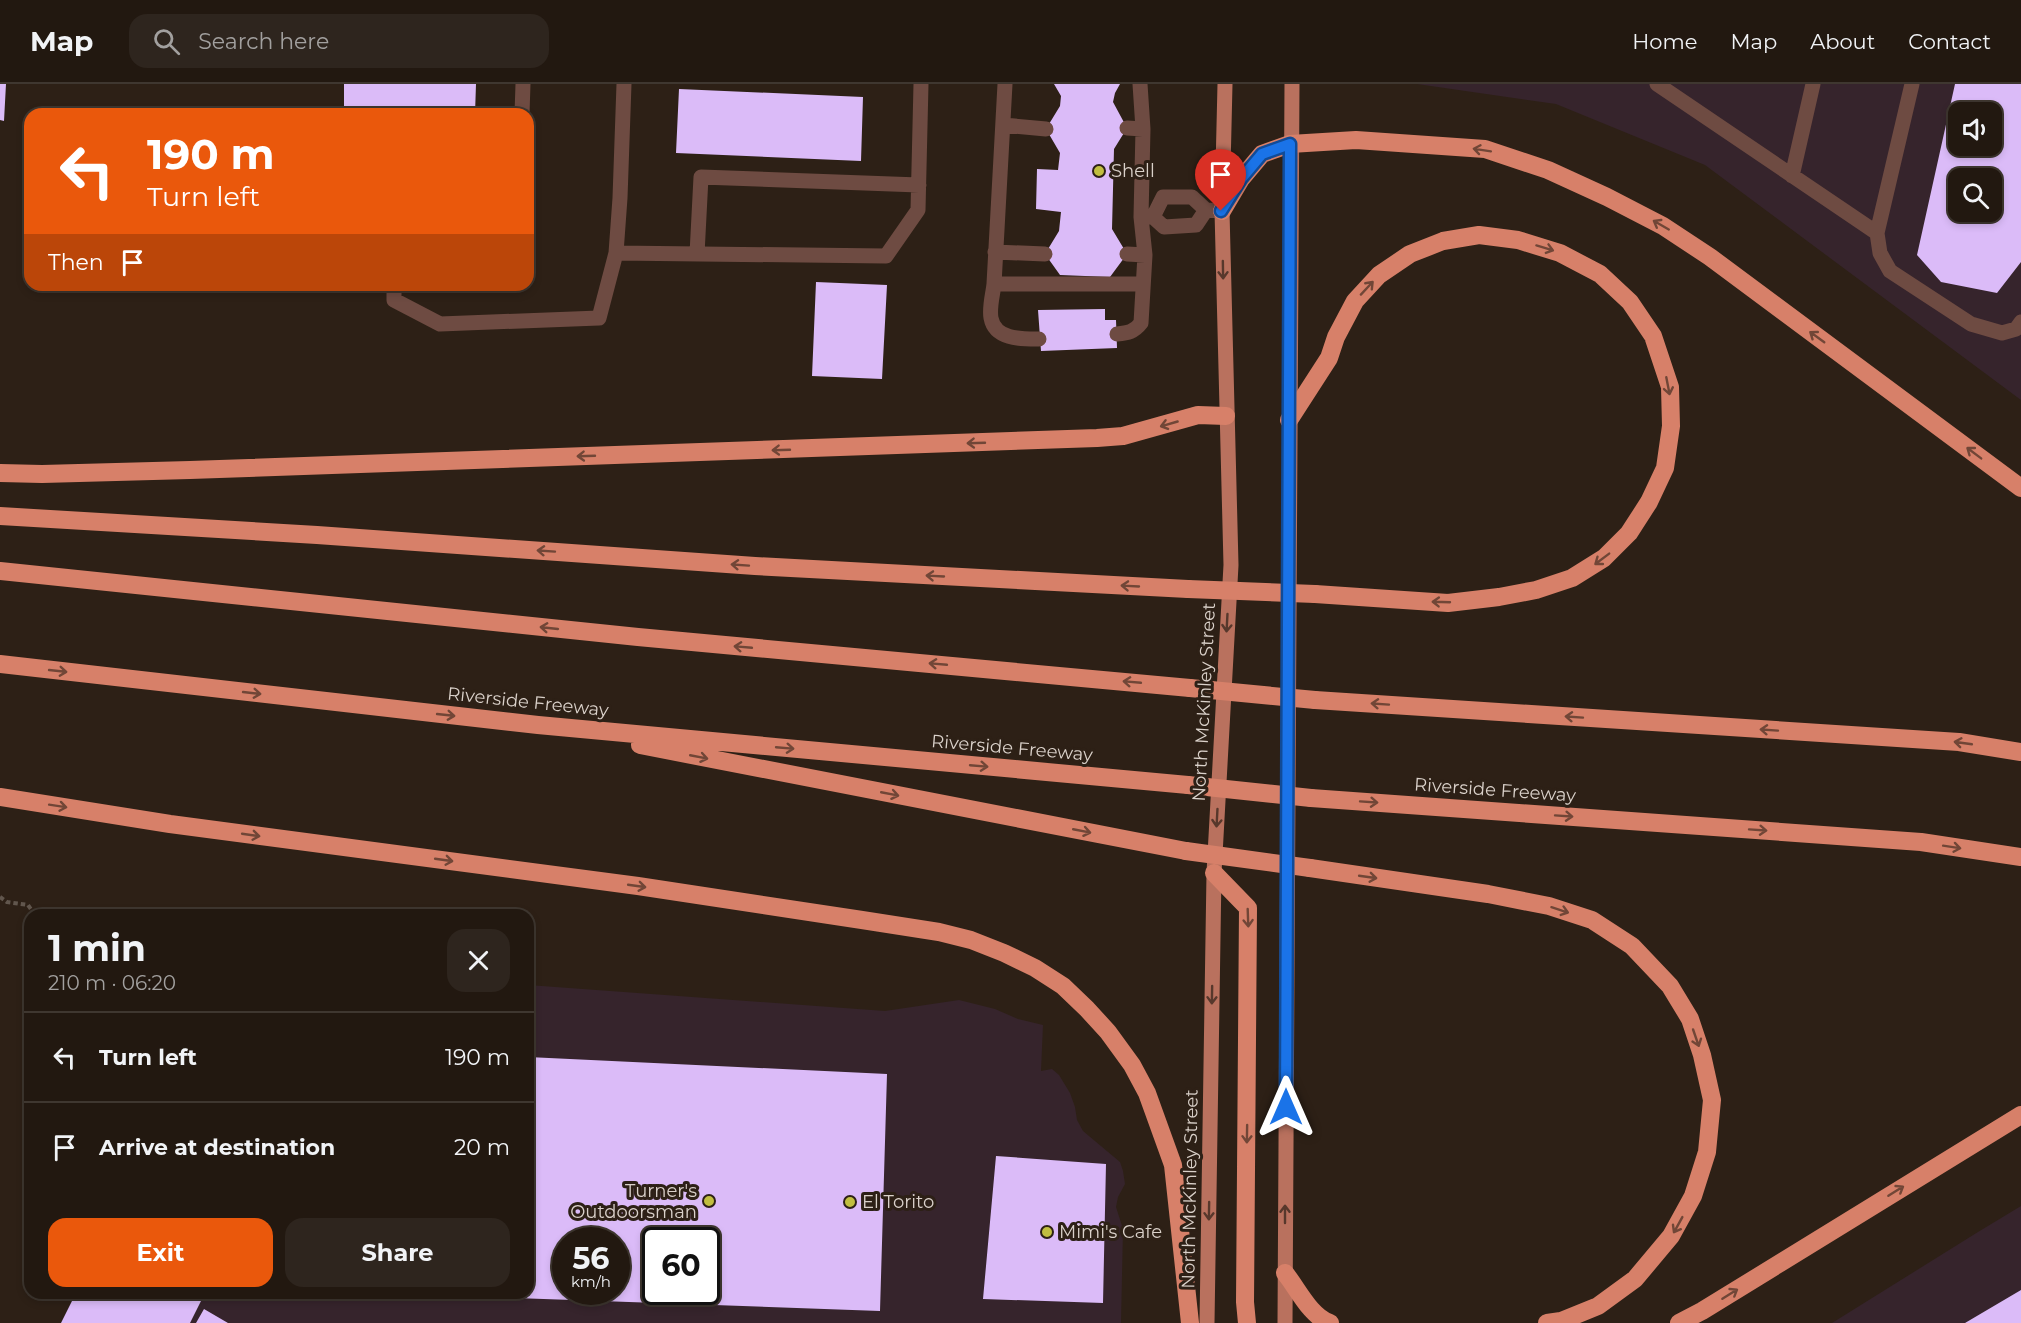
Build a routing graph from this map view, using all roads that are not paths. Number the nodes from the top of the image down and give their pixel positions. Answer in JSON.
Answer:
{"nodes":[{"id":1,"x":523,"y":84,"type":"edge"},
{"id":2,"x":624,"y":84,"type":"edge"},
{"id":3,"x":921,"y":84,"type":"edge"},
{"id":4,"x":1005,"y":84,"type":"edge"},
{"id":5,"x":1140,"y":84,"type":"edge"},
{"id":6,"x":1226,"y":84,"type":"edge"},
{"id":7,"x":1292,"y":84,"type":"edge"},
{"id":8,"x":1658,"y":84,"type":"edge"},
{"id":9,"x":1813,"y":84,"type":"edge"},
{"id":10,"x":1912,"y":84,"type":"edge"},
{"id":11,"x":522,"y":108,"type":"edge"},
{"id":12,"x":1003,"y":125,"type":"junction"},
{"id":13,"x":1127,"y":128,"type":"dead end"},
{"id":14,"x":1046,"y":129,"type":"dead end"},
{"id":15,"x":1143,"y":129,"type":"junction"},
{"id":16,"x":1290,"y":144,"type":"junction"},
{"id":17,"x":1792,"y":176,"type":"junction"},
{"id":18,"x":919,"y":185,"type":"junction"},
{"id":19,"x":1214,"y":211,"type":"junction"},
{"id":20,"x":1147,"y":217,"type":"junction"},
{"id":21,"x":1877,"y":233,"type":"junction"},
{"id":22,"x":995,"y":252,"type":"junction"},
{"id":23,"x":616,"y":253,"type":"junction"},
{"id":24,"x":697,"y":254,"type":"junction"},
{"id":25,"x":1046,"y":254,"type":"dead end"},
{"id":26,"x":1127,"y":254,"type":"dead end"},
{"id":27,"x":1145,"y":255,"type":"junction"},
{"id":28,"x":994,"y":284,"type":"junction"},
{"id":29,"x":1143,"y":284,"type":"junction"},
{"id":30,"x":394,"y":291,"type":"edge"},
{"id":31,"x":2021,"y":322,"type":"edge"},
{"id":32,"x":1117,"y":334,"type":"dead end"},
{"id":33,"x":1039,"y":339,"type":"dead end"},
{"id":34,"x":1226,"y":416,"type":"junction"},
{"id":35,"x":1289,"y":420,"type":"junction"},
{"id":36,"x":0,"y":473,"type":"edge"},
{"id":37,"x":2021,"y":488,"type":"edge"},
{"id":38,"x":0,"y":516,"type":"edge"},
{"id":39,"x":0,"y":571,"type":"edge"},
{"id":40,"x":0,"y":664,"type":"edge"},
{"id":41,"x":538,"y":725,"type":"junction"},
{"id":42,"x":2021,"y":752,"type":"edge"},
{"id":43,"x":0,"y":797,"type":"edge"},
{"id":44,"x":2021,"y":857,"type":"edge"},
{"id":45,"x":1214,"y":873,"type":"junction"},
{"id":46,"x":2021,"y":1115,"type":"edge"},
{"id":47,"x":1285,"y":1273,"type":"junction"},
{"id":48,"x":1190,"y":1323,"type":"edge"},
{"id":49,"x":1207,"y":1323,"type":"edge"},
{"id":50,"x":1247,"y":1323,"type":"edge"},
{"id":51,"x":1285,"y":1323,"type":"edge"},
{"id":52,"x":1330,"y":1323,"type":"edge"},
{"id":53,"x":1547,"y":1323,"type":"edge"},
{"id":54,"x":1679,"y":1323,"type":"edge"}],
"edges":[{"from":1,"to":11,"type":"lane"},
{"from":2,"to":23,"type":"lane"},
{"from":3,"to":18,"type":"lane"},
{"from":4,"to":12,"type":"lane"},
{"from":5,"to":15,"type":"lane"},
{"from":6,"to":19,"type":"main road","name":"North McKinley Street"},
{"from":7,"to":16,"type":"main road"},
{"from":8,"to":17,"type":"lane"},
{"from":9,"to":17,"type":"lane"},
{"from":10,"to":21,"type":"lane"},
{"from":12,"to":14,"type":"lane"},
{"from":12,"to":22,"type":"lane"},
{"from":13,"to":15,"type":"lane"},
{"from":15,"to":20,"type":"lane"},
{"from":16,"to":19,"type":"highway"},
{"from":16,"to":35,"type":"main road"},
{"from":37,"to":16,"type":"highway","one_way":true},
{"from":17,"to":21,"type":"lane"},
{"from":18,"to":24,"type":"lane"},
{"from":18,"to":24,"type":"lane"},
{"from":19,"to":20,"type":"lane"},
{"from":19,"to":20,"type":"lane"},
{"from":19,"to":34,"type":"main road","name":"North McKinley Street","one_way":true},
{"from":20,"to":27,"type":"lane"},
{"from":21,"to":31,"type":"lane"},
{"from":22,"to":25,"type":"lane"},
{"from":22,"to":28,"type":"lane"},
{"from":23,"to":24,"type":"lane"},
{"from":23,"to":30,"type":"lane"},
{"from":26,"to":27,"type":"lane"},
{"from":27,"to":29,"type":"lane"},
{"from":28,"to":29,"type":"lane"},
{"from":28,"to":33,"type":"lane"},
{"from":29,"to":32,"type":"lane"},
{"from":34,"to":36,"type":"highway","one_way":true},
{"from":34,"to":45,"type":"main road","name":"North McKinley Street","one_way":true},
{"from":35,"to":38,"type":"highway","one_way":true,"bridge":true},
{"from":47,"to":35,"type":"main road","one_way":true},
{"from":42,"to":39,"type":"highway","one_way":true,"bridge":true},
{"from":40,"to":41,"type":"highway","name":"Riverside Freeway","one_way":true},
{"from":41,"to":44,"type":"highway","name":"Riverside Freeway","one_way":true,"bridge":true},
{"from":41,"to":53,"type":"highway","one_way":true,"bridge":true},
{"from":43,"to":48,"type":"highway","one_way":true},
{"from":45,"to":49,"type":"main road","name":"North McKinley Street","one_way":true},
{"from":45,"to":50,"type":"highway","one_way":true},
{"from":54,"to":46,"type":"highway","one_way":true},
{"from":47,"to":51,"type":"main road"},
{"from":47,"to":52,"type":"highway"}]}
